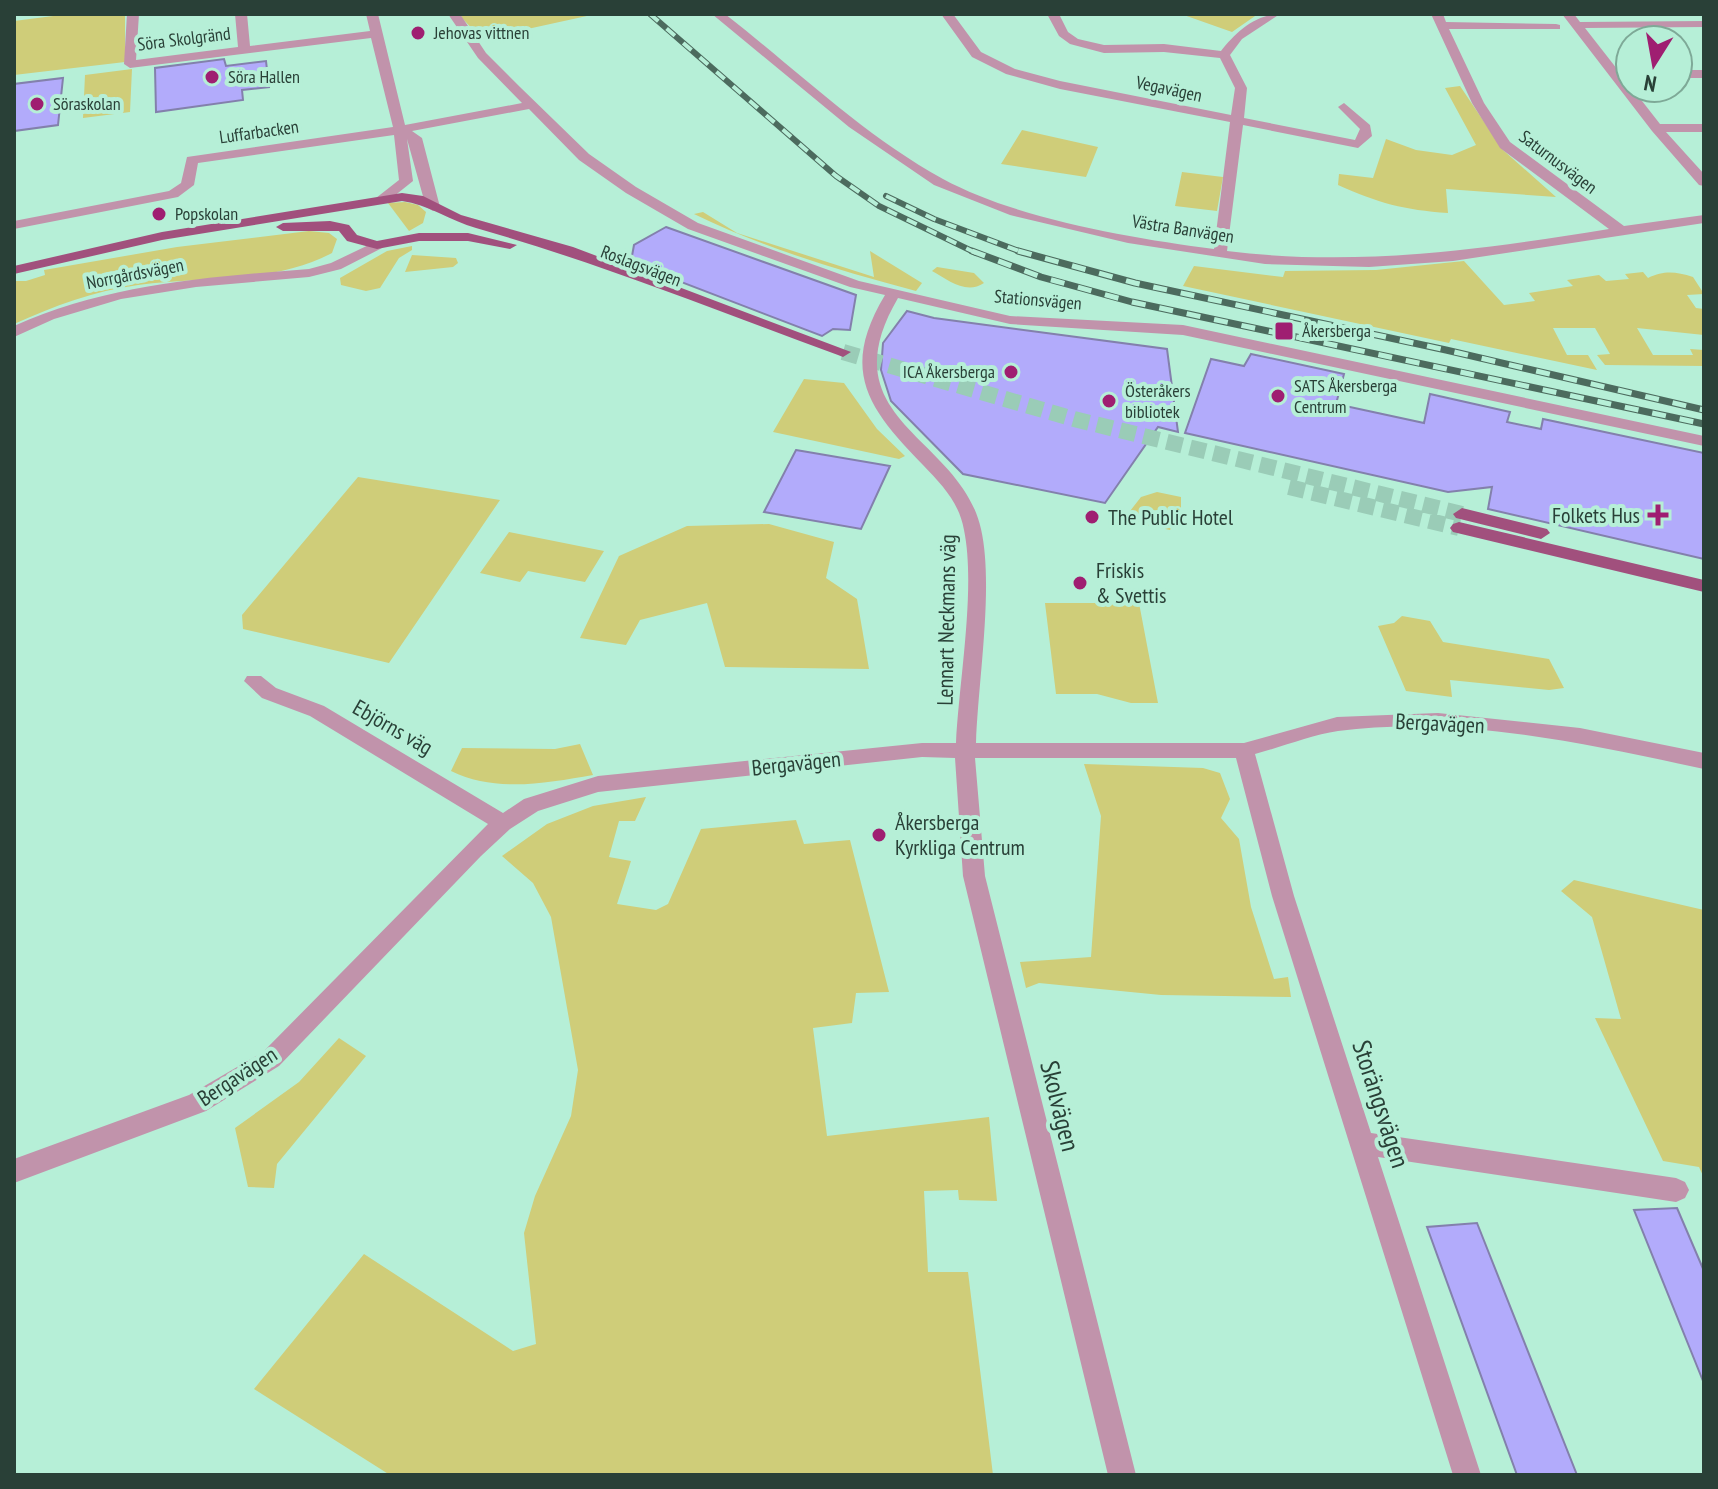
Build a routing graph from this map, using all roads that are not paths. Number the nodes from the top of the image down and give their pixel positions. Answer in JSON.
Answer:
{"nodes":[{"id":1,"x":133,"y":14,"type":"edge"},
{"id":2,"x":241,"y":14,"type":"edge"},
{"id":3,"x":372,"y":14,"type":"edge"},
{"id":4,"x":454,"y":14,"type":"edge"},
{"id":5,"x":718,"y":14,"type":"edge"},
{"id":6,"x":947,"y":14,"type":"edge"},
{"id":7,"x":1053,"y":14,"type":"edge"},
{"id":8,"x":1274,"y":14,"type":"edge"},
{"id":9,"x":1684,"y":14,"type":"edge"},
{"id":10,"x":1572,"y":19,"type":"edge"},
{"id":11,"x":1439,"y":20,"type":"edge"},
{"id":12,"x":1699,"y":24,"type":"edge"},
{"id":13,"x":1556,"y":27,"type":"dead end"},
{"id":14,"x":376,"y":34,"type":"junction"},
{"id":15,"x":1704,"y":35,"type":"edge"},
{"id":16,"x":244,"y":49,"type":"junction"},
{"id":17,"x":1224,"y":55,"type":"junction"},
{"id":18,"x":1614,"y":74,"type":"edge"},
{"id":19,"x":1637,"y":104,"type":"edge"},
{"id":20,"x":532,"y":105,"type":"junction"},
{"id":21,"x":1344,"y":107,"type":"dead end"},
{"id":22,"x":1237,"y":122,"type":"junction"},
{"id":23,"x":1656,"y":128,"type":"junction"},
{"id":24,"x":1704,"y":128,"type":"edge"},
{"id":25,"x":400,"y":130,"type":"junction"},
{"id":26,"x":1704,"y":182,"type":"edge"},
{"id":27,"x":376,"y":200,"type":"junction"},
{"id":28,"x":436,"y":209,"type":"junction"},
{"id":29,"x":1704,"y":219,"type":"edge"},
{"id":30,"x":14,"y":225,"type":"edge"},
{"id":31,"x":1621,"y":231,"type":"junction"},
{"id":32,"x":348,"y":233,"type":"junction"},
{"id":33,"x":419,"y":237,"type":"junction"},
{"id":34,"x":377,"y":245,"type":"junction"},
{"id":35,"x":1220,"y":254,"type":"junction"},
{"id":36,"x":65,"y":259,"type":"junction"},
{"id":37,"x":14,"y":270,"type":"edge"},
{"id":38,"x":269,"y":276,"type":"junction"},
{"id":39,"x":893,"y":294,"type":"junction"},
{"id":40,"x":14,"y":332,"type":"edge"},
{"id":41,"x":1704,"y":441,"type":"edge"},
{"id":42,"x":1704,"y":573,"type":"edge"},
{"id":43,"x":1704,"y":586,"type":"edge"},
{"id":44,"x":254,"y":681,"type":"dead end"},
{"id":45,"x":967,"y":748,"type":"junction"},
{"id":46,"x":1244,"y":750,"type":"junction"},
{"id":47,"x":1704,"y":761,"type":"edge"},
{"id":48,"x":503,"y":823,"type":"junction"},
{"id":49,"x":1362,"y":1143,"type":"junction"},
{"id":50,"x":14,"y":1171,"type":"edge"},
{"id":51,"x":1676,"y":1190,"type":"dead end"},
{"id":52,"x":1122,"y":1475,"type":"edge"},
{"id":53,"x":1467,"y":1475,"type":"edge"}],
"edges":[{"from":1,"to":16,"type":"street","name":"Söra Skolgränd"},
{"from":2,"to":16,"type":"street","name":"Söra Skolgränd"},
{"from":3,"to":14,"type":"street"},
{"from":4,"to":20,"type":"street","name":"Stationsvägen"},
{"from":5,"to":35,"type":"street","name":"Västra Banvägen"},
{"from":6,"to":22,"type":"street","name":"Vegavägen"},
{"from":7,"to":17,"type":"street"},
{"from":8,"to":17,"type":"street"},
{"from":9,"to":12,"type":"street"},
{"from":10,"to":12,"type":"street"},
{"from":10,"to":18,"type":"street"},
{"from":11,"to":13,"type":"street","name":"Saturnusvägen"},
{"from":11,"to":31,"type":"street","name":"Saturnusvägen"},
{"from":12,"to":15,"type":"street"},
{"from":14,"to":16,"type":"street","name":"Söra Skolgränd"},
{"from":14,"to":25,"type":"street"},
{"from":17,"to":22,"type":"street"},
{"from":19,"to":23,"type":"street"},
{"from":20,"to":25,"type":"street","name":"Luffarbacken"},
{"from":20,"to":39,"type":"street","name":"Stationsvägen"},
{"from":21,"to":22,"type":"street","name":"Vegavägen"},
{"from":22,"to":35,"type":"street"},
{"from":23,"to":24,"type":"street"},
{"from":23,"to":26,"type":"street"},
{"from":25,"to":27,"type":"street"},
{"from":25,"to":28,"type":"street"},
{"from":25,"to":30,"type":"street","name":"Luffarbacken"},
{"from":27,"to":28,"type":"main road","name":"Roslagsvägen"},
{"from":27,"to":32,"type":"main road"},
{"from":27,"to":36,"type":"main road","name":"Roslagsvägen"},
{"from":28,"to":33,"type":"main road"},
{"from":28,"to":33,"type":"main road","name":"Roslagsvägen"},
{"from":29,"to":31,"type":"street","name":"Västra Banvägen"},
{"from":31,"to":35,"type":"street","name":"Västra Banvägen"},
{"from":32,"to":34,"type":"main road","name":"Roslagsvägen"},
{"from":32,"to":36,"type":"main road","name":"Roslagsvägen"},
{"from":32,"to":38,"type":"street","name":"Norrgårdsvägen"},
{"from":33,"to":34,"type":"main road","name":"Roslagsvägen"},
{"from":34,"to":38,"type":"street","name":"Norrgårdsvägen"},
{"from":36,"to":37,"type":"main road","name":"Roslagsvägen"},
{"from":38,"to":40,"type":"street","name":"Norrgårdsvägen"},
{"from":39,"to":41,"type":"street","name":"Stationsvägen"},
{"from":39,"to":45,"type":"street","name":"Lennart Neckmans väg"},
{"from":42,"to":43,"type":"main road"},
{"from":44,"to":48,"type":"street","name":"Ebjörns väg"},
{"from":45,"to":46,"type":"street","name":"Bergavägen"},
{"from":45,"to":48,"type":"street","name":"Bergavägen"},
{"from":45,"to":52,"type":"street","name":"Skolvägen"},
{"from":46,"to":47,"type":"street","name":"Bergavägen"},
{"from":46,"to":49,"type":"street","name":"Storängsvägen"},
{"from":48,"to":50,"type":"street","name":"Bergavägen"},
{"from":49,"to":51,"type":"street"},
{"from":49,"to":53,"type":"street","name":"Storängsvägen"}]}
